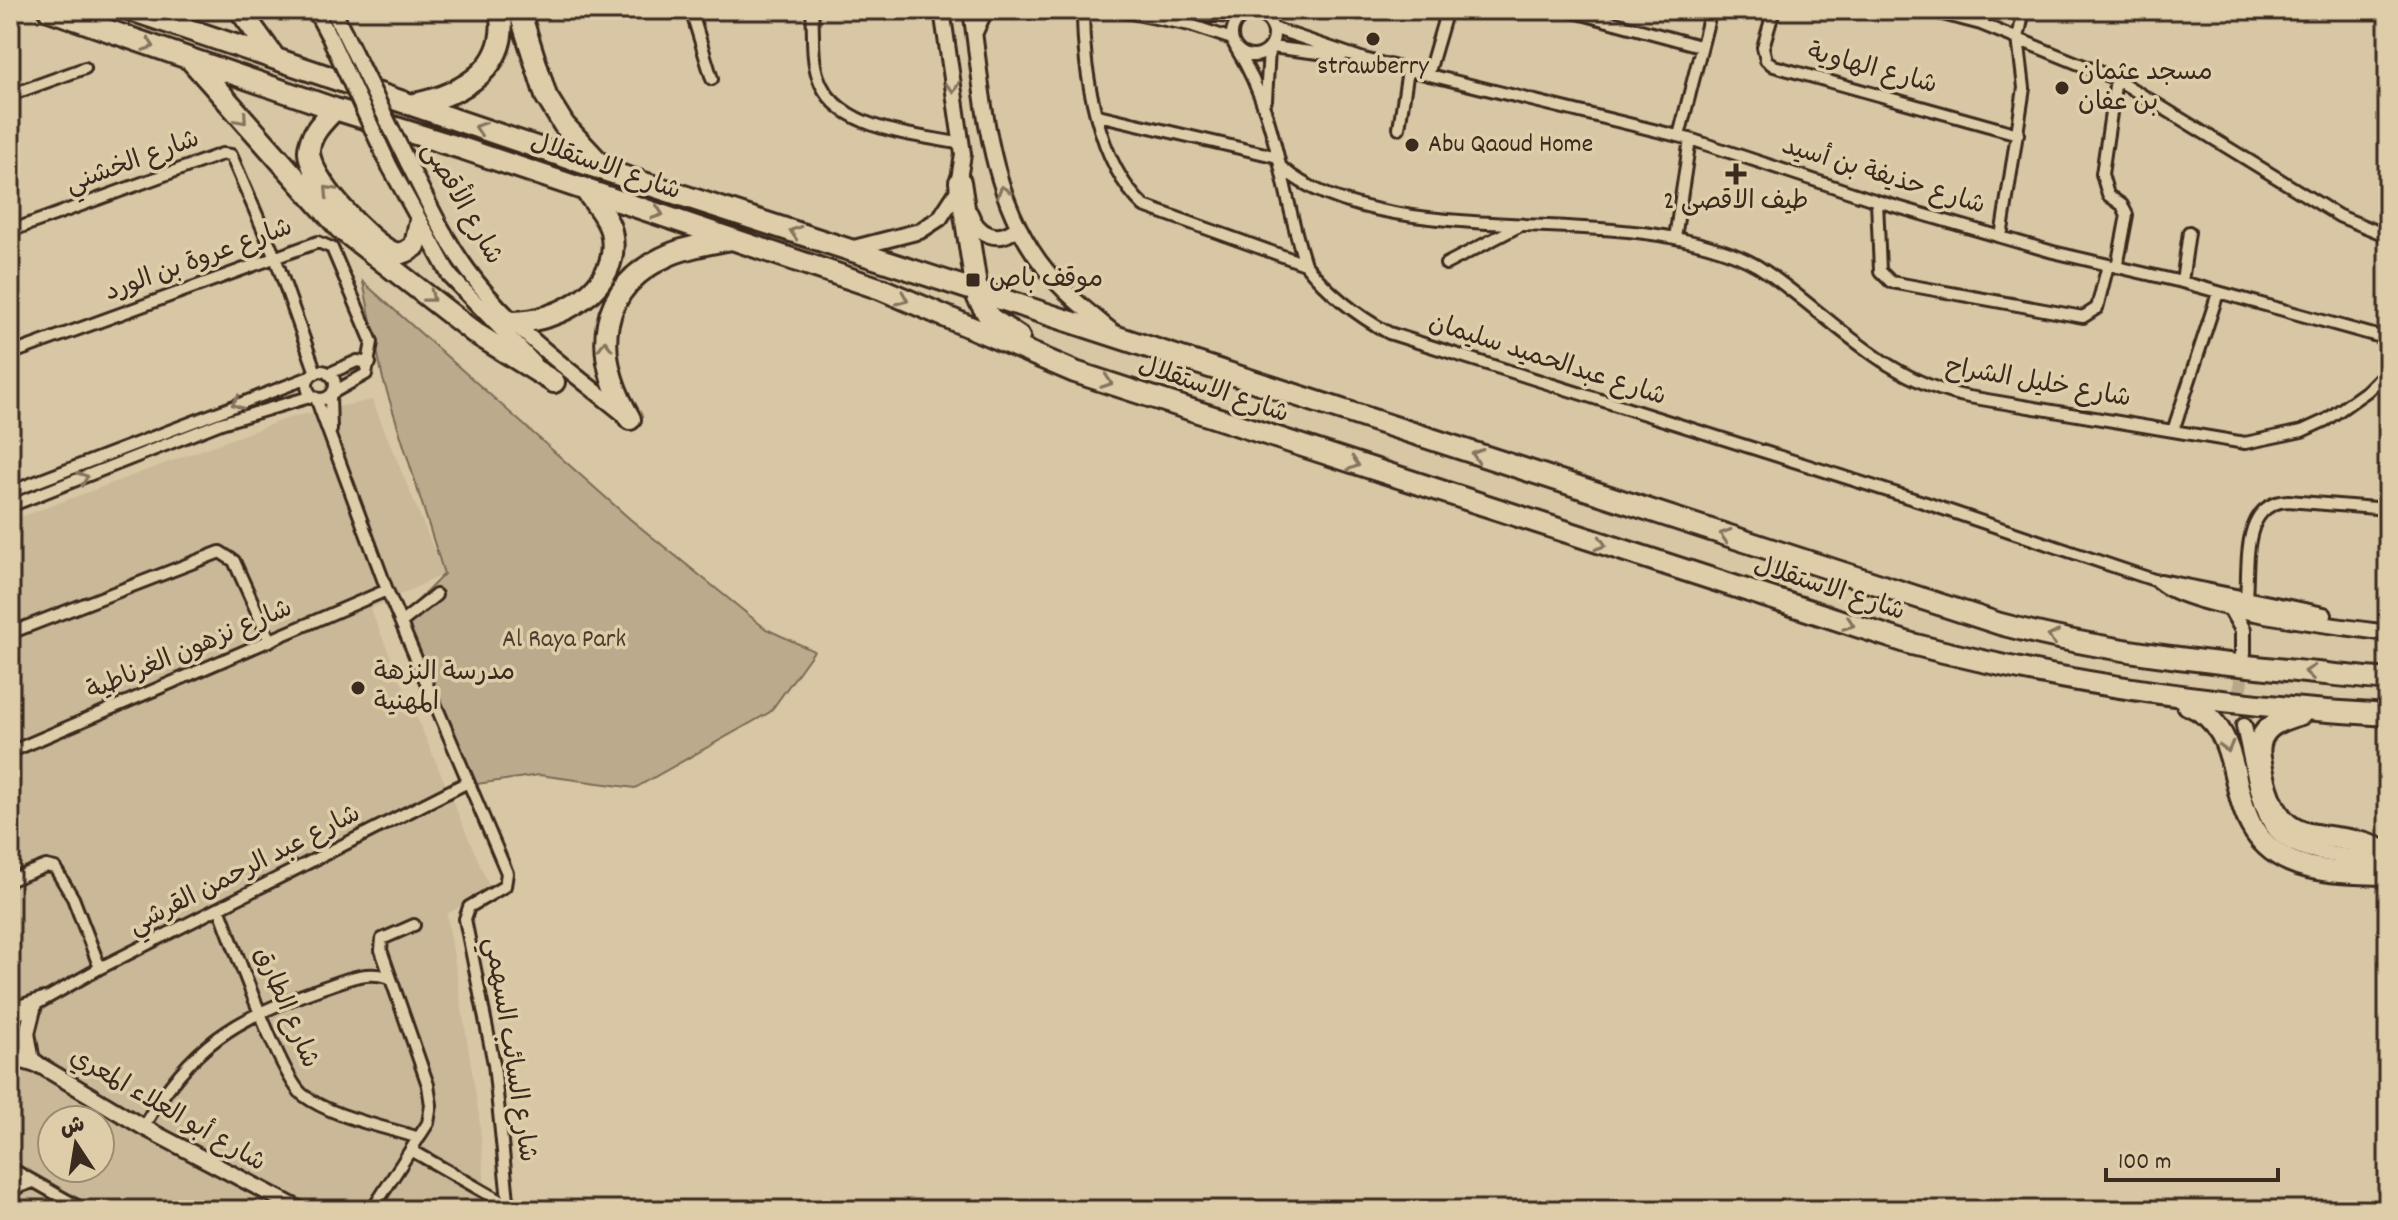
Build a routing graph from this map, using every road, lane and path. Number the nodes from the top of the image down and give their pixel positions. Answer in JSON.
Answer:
{"nodes":[{"id":1,"x":49,"y":10,"type":"edge"},
{"id":2,"x":131,"y":10,"type":"edge"},
{"id":3,"x":240,"y":10,"type":"edge"},
{"id":4,"x":315,"y":10,"type":"edge"},
{"id":5,"x":333,"y":10,"type":"edge"},
{"id":6,"x":500,"y":10,"type":"edge"},
{"id":7,"x":519,"y":10,"type":"edge"},
{"id":8,"x":691,"y":10,"type":"edge"},
{"id":9,"x":812,"y":10,"type":"edge"},
{"id":10,"x":942,"y":10,"type":"edge"},
{"id":11,"x":971,"y":10,"type":"edge"},
{"id":12,"x":985,"y":10,"type":"edge"},
{"id":13,"x":1083,"y":10,"type":"edge"},
{"id":14,"x":1116,"y":10,"type":"edge"},
{"id":15,"x":1158,"y":10,"type":"edge"},
{"id":16,"x":1264,"y":10,"type":"edge"},
{"id":17,"x":1447,"y":10,"type":"edge"},
{"id":18,"x":1567,"y":10,"type":"edge"},
{"id":19,"x":1711,"y":10,"type":"edge"},
{"id":20,"x":1774,"y":10,"type":"edge"},
{"id":21,"x":1927,"y":10,"type":"edge"},
{"id":22,"x":2024,"y":10,"type":"edge"},
{"id":23,"x":1240,"y":15,"type":"edge"},
{"id":24,"x":1273,"y":26,"type":"junction"},
{"id":25,"x":974,"y":32,"type":"junction"},
{"id":26,"x":337,"y":36,"type":"junction"},
{"id":27,"x":2018,"y":38,"type":"junction"},
{"id":28,"x":1234,"y":44,"type":"junction"},
{"id":29,"x":1700,"y":46,"type":"junction"},
{"id":30,"x":1270,"y":48,"type":"junction"},
{"id":31,"x":274,"y":57,"type":"junction"},
{"id":32,"x":1364,"y":59,"type":"junction"},
{"id":33,"x":191,"y":60,"type":"junction"},
{"id":34,"x":85,"y":68,"type":"dead end"},
{"id":35,"x":1408,"y":70,"type":"junction"},
{"id":36,"x":1428,"y":75,"type":"junction"},
{"id":37,"x":712,"y":79,"type":"dead end"},
{"id":38,"x":2116,"y":79,"type":"junction"},
{"id":39,"x":10,"y":95,"type":"edge"},
{"id":40,"x":413,"y":105,"type":"junction"},
{"id":41,"x":1266,"y":106,"type":"junction"},
{"id":42,"x":335,"y":109,"type":"junction"},
{"id":43,"x":1098,"y":115,"type":"junction"},
{"id":44,"x":1399,"y":128,"type":"dead end"},
{"id":45,"x":2018,"y":134,"type":"junction"},
{"id":46,"x":1685,"y":137,"type":"junction"},
{"id":47,"x":962,"y":144,"type":"junction"},
{"id":48,"x":1280,"y":162,"type":"junction"},
{"id":49,"x":607,"y":171,"type":"junction"},
{"id":50,"x":960,"y":182,"type":"junction"},
{"id":51,"x":584,"y":188,"type":"junction"},
{"id":52,"x":1877,"y":201,"type":"junction"},
{"id":53,"x":1523,"y":224,"type":"junction"},
{"id":54,"x":419,"y":226,"type":"junction"},
{"id":55,"x":1018,"y":227,"type":"junction"},
{"id":56,"x":10,"y":231,"type":"edge"},
{"id":57,"x":2189,"y":232,"type":"dead end"},
{"id":58,"x":2388,"y":236,"type":"edge"},
{"id":59,"x":2001,"y":237,"type":"junction"},
{"id":60,"x":1675,"y":238,"type":"junction"},
{"id":61,"x":733,"y":239,"type":"junction"},
{"id":62,"x":848,"y":249,"type":"junction"},
{"id":63,"x":275,"y":257,"type":"junction"},
{"id":64,"x":1305,"y":264,"type":"junction"},
{"id":65,"x":1446,"y":264,"type":"dead end"},
{"id":66,"x":2112,"y":266,"type":"junction"},
{"id":67,"x":2182,"y":282,"type":"junction"},
{"id":68,"x":976,"y":290,"type":"junction"},
{"id":69,"x":2218,"y":293,"type":"junction"},
{"id":70,"x":513,"y":322,"type":"junction"},
{"id":71,"x":1119,"y":338,"type":"junction"},
{"id":72,"x":2388,"y":339,"type":"edge"},
{"id":73,"x":10,"y":354,"type":"edge"},
{"id":74,"x":1034,"y":355,"type":"junction"},
{"id":75,"x":370,"y":363,"type":"junction"},
{"id":76,"x":1254,"y":365,"type":"dead end"},
{"id":77,"x":2388,"y":370,"type":"edge"},
{"id":78,"x":328,"y":374,"type":"junction"},
{"id":79,"x":313,"y":375,"type":"junction"},
{"id":80,"x":1236,"y":376,"type":"junction"},
{"id":81,"x":554,"y":382,"type":"joint"},
{"id":82,"x":332,"y":394,"type":"junction"},
{"id":83,"x":315,"y":397,"type":"junction"},
{"id":84,"x":630,"y":419,"type":"joint"},
{"id":85,"x":331,"y":430,"type":"junction"},
{"id":86,"x":2173,"y":431,"type":"junction"},
{"id":87,"x":10,"y":492,"type":"edge"},
{"id":88,"x":10,"y":506,"type":"edge"},
{"id":89,"x":2388,"y":509,"type":"edge"},
{"id":90,"x":2160,"y":582,"type":"junction"},
{"id":91,"x":387,"y":590,"type":"junction"},
{"id":92,"x":436,"y":595,"type":"dead end"},
{"id":93,"x":2246,"y":598,"type":"junction"},
{"id":94,"x":2230,"y":607,"type":"junction"},
{"id":95,"x":2270,"y":614,"type":"junction"},
{"id":96,"x":402,"y":622,"type":"junction"},
{"id":97,"x":2388,"y":624,"type":"edge"},
{"id":98,"x":10,"y":633,"type":"edge"},
{"id":99,"x":2388,"y":633,"type":"edge"},
{"id":100,"x":2245,"y":637,"type":"junction"},
{"id":101,"x":270,"y":641,"type":"junction"},
{"id":102,"x":2243,"y":654,"type":"tunnel mouth"},
{"id":103,"x":2388,"y":680,"type":"edge"},
{"id":104,"x":2172,"y":698,"type":"junction"},
{"id":105,"x":2315,"y":711,"type":"junction"},
{"id":106,"x":2388,"y":715,"type":"edge"},
{"id":107,"x":2244,"y":726,"type":"tunnel mouth"},
{"id":108,"x":10,"y":752,"type":"edge"},
{"id":109,"x":466,"y":783,"type":"junction"},
{"id":110,"x":2388,"y":853,"type":"edge"},
{"id":111,"x":2388,"y":862,"type":"edge"},
{"id":112,"x":2388,"y":874,"type":"edge"},
{"id":113,"x":10,"y":880,"type":"edge"},
{"id":114,"x":220,"y":910,"type":"junction"},
{"id":115,"x":414,"y":925,"type":"dead end"},
{"id":116,"x":100,"y":968,"type":"junction"},
{"id":117,"x":387,"y":977,"type":"junction"},
{"id":118,"x":38,"y":1004,"type":"junction"},
{"id":119,"x":10,"y":1009,"type":"edge"},
{"id":120,"x":260,"y":1010,"type":"junction"},
{"id":121,"x":10,"y":1019,"type":"edge"},
{"id":122,"x":10,"y":1043,"type":"edge"},
{"id":123,"x":10,"y":1057,"type":"edge"},
{"id":124,"x":36,"y":1061,"type":"junction"},
{"id":125,"x":143,"y":1127,"type":"junction"},
{"id":126,"x":419,"y":1138,"type":"junction"},
{"id":127,"x":411,"y":1150,"type":"junction"},
{"id":128,"x":10,"y":1168,"type":"edge"},
{"id":129,"x":33,"y":1182,"type":"junction"},
{"id":130,"x":10,"y":1190,"type":"edge"},
{"id":131,"x":267,"y":1200,"type":"edge"},
{"id":132,"x":509,"y":1208,"type":"edge"},
{"id":133,"x":84,"y":1210,"type":"edge"},
{"id":134,"x":282,"y":1210,"type":"edge"},
{"id":135,"x":301,"y":1210,"type":"edge"},
{"id":136,"x":372,"y":1210,"type":"edge"}],
"edges":[{"from":1,"to":33,"type":"highway","name":"شارع الاستقلال","one_way":true},
{"from":2,"to":31,"type":"highway","name":"شارع الاستقلال"},
{"from":3,"to":31,"type":"highway"},
{"from":4,"to":26,"type":"main road","name":"شارع الأقصى"},
{"from":5,"to":26,"type":"main road","name":"شارع الأقصى"},
{"from":6,"to":40,"type":"highway"},
{"from":7,"to":49,"type":"highway"},
{"from":8,"to":37,"type":"street"},
{"from":9,"to":47,"type":"street"},
{"from":10,"to":47,"type":"main road","one_way":true},
{"from":11,"to":25,"type":"main road"},
{"from":12,"to":25,"type":"main road"},
{"from":13,"to":43,"type":"street","name":"شارع عبدالحميد سليمان"},
{"from":14,"to":28,"type":"street"},
{"from":15,"to":23,"type":"street"},
{"from":16,"to":24,"type":"street"},
{"from":17,"to":36,"type":"street"},
{"from":18,"to":29,"type":"street"},
{"from":19,"to":29,"type":"street"},
{"from":20,"to":45,"type":"street","name":"شارع الهاوية"},
{"from":21,"to":27,"type":"street"},
{"from":22,"to":27,"type":"street"},
{"from":23,"to":24,"type":"street"},
{"from":23,"to":28,"type":"street"},
{"from":24,"to":30,"type":"street"},
{"from":24,"to":32,"type":"street","name":"شارع حذيفة بن أسيد"},
{"from":55,"to":25,"type":"main road","one_way":true},
{"from":26,"to":54,"type":"main road","name":"شارع الأقصى","bridge":true},
{"from":26,"to":70,"type":"main road","name":"شارع الأقصى","bridge":true},
{"from":27,"to":38,"type":"street"},
{"from":27,"to":45,"type":"street"},
{"from":28,"to":30,"type":"street"},
{"from":28,"to":41,"type":"street"},
{"from":29,"to":46,"type":"street"},
{"from":30,"to":32,"type":"street","name":"شارع حذيفة بن أسيد"},
{"from":30,"to":41,"type":"street"},
{"from":31,"to":40,"type":"highway","name":"شارع الاستقلال"},
{"from":32,"to":35,"type":"street","name":"شارع حذيفة بن أسيد"},
{"from":33,"to":42,"type":"highway","name":"شارع الاستقلال"},
{"from":33,"to":81,"type":"highway","one_way":true},
{"from":34,"to":39,"type":"street"},
{"from":35,"to":36,"type":"street","name":"شارع حذيفة بن أسيد"},
{"from":35,"to":44,"type":"street"},
{"from":36,"to":46,"type":"street","name":"شارع حذيفة بن أسيد"},
{"from":38,"to":58,"type":"street"},
{"from":38,"to":66,"type":"street"},
{"from":49,"to":40,"type":"highway","name":"شارع الاستقلال","one_way":true},
{"from":41,"to":48,"type":"street"},
{"from":42,"to":51,"type":"highway","name":"شارع الاستقلال"},
{"from":54,"to":42,"type":"highway","one_way":true},
{"from":43,"to":48,"type":"street"},
{"from":43,"to":64,"type":"street","name":"شارع عبدالحميد سليمان"},
{"from":45,"to":59,"type":"street"},
{"from":46,"to":52,"type":"street","name":"شارع حذيفة بن أسيد"},
{"from":46,"to":60,"type":"street"},
{"from":47,"to":50,"type":"main road"},
{"from":48,"to":53,"type":"street","name":"شارع خليل الشراح"},
{"from":48,"to":64,"type":"street"},
{"from":62,"to":49,"type":"highway","name":"شارع الاستقلال","one_way":true},
{"from":50,"to":55,"type":"main road"},
{"from":50,"to":62,"type":"main road"},
{"from":50,"to":68,"type":"highway"},
{"from":51,"to":61,"type":"highway","name":"شارع الاستقلال","one_way":true},
{"from":51,"to":70,"type":"highway"},
{"from":52,"to":59,"type":"street","name":"شارع حذيفة بن أسيد"},
{"from":52,"to":66,"type":"street"},
{"from":53,"to":60,"type":"street","name":"شارع خليل الشراح"},
{"from":53,"to":65,"type":"street"},
{"from":54,"to":81,"type":"main road","name":"شارع الأقصى"},
{"from":55,"to":71,"type":"main road"},
{"from":56,"to":63,"type":"street","name":"شارع الخشني"},
{"from":57,"to":67,"type":"street"},
{"from":59,"to":66,"type":"street","name":"شارع حذيفة بن أسيد"},
{"from":60,"to":86,"type":"street","name":"شارع خليل الشراح"},
{"from":61,"to":74,"type":"highway","name":"شارع الاستقلال","one_way":true},
{"from":84,"to":61,"type":"highway","one_way":true},
{"from":62,"to":68,"type":"highway","name":"شارع الاستقلال"},
{"from":63,"to":73,"type":"street","name":"شارع عروة بن الورد"},
{"from":63,"to":75,"type":"street","name":"شارع عروة بن الورد"},
{"from":63,"to":79,"type":"street","name":"شارع الخشني"},
{"from":64,"to":90,"type":"street","name":"شارع عبدالحميد سليمان"},
{"from":66,"to":67,"type":"street","name":"شارع حذيفة بن أسيد"},
{"from":67,"to":69,"type":"street","name":"شارع حذيفة بن أسيد"},
{"from":68,"to":71,"type":"highway","name":"شارع الاستقلال"},
{"from":68,"to":74,"type":"highway"},
{"from":69,"to":72,"type":"street","name":"شارع حذيفة بن أسيد"},
{"from":69,"to":86,"type":"street"},
{"from":70,"to":84,"type":"main road","name":"شارع الأقصى"},
{"from":71,"to":80,"type":"highway","name":"شارع الاستقلال"},
{"from":74,"to":104,"type":"highway","name":"شارع الاستقلال","one_way":true},
{"from":75,"to":78,"type":"street"},
{"from":75,"to":82,"type":"street"},
{"from":76,"to":80,"type":"highway"},
{"from":77,"to":86,"type":"street","name":"شارع خليل الشراح"},
{"from":78,"to":79,"type":"street"},
{"from":78,"to":82,"type":"street"},
{"from":79,"to":83,"type":"street"},
{"from":79,"to":87,"type":"street","one_way":true},
{"from":103,"to":80,"type":"highway","name":"شارع الاستقلال","one_way":true},
{"from":82,"to":83,"type":"street"},
{"from":82,"to":85,"type":"street"},
{"from":83,"to":85,"type":"street"},
{"from":88,"to":83,"type":"street","one_way":true},
{"from":85,"to":91,"type":"street"},
{"from":89,"to":93,"type":"street"},
{"from":90,"to":93,"type":"main road"},
{"from":90,"to":94,"type":"main road"},
{"from":91,"to":96,"type":"street"},
{"from":91,"to":101,"type":"street","name":"شارع نزهون الغرناطية"},
{"from":92,"to":96,"type":"street"},
{"from":93,"to":97,"type":"main road"},
{"from":94,"to":95,"type":"main road"},
{"from":94,"to":100,"type":"main road"},
{"from":95,"to":99,"type":"main road"},
{"from":95,"to":100,"type":"main road"},
{"from":96,"to":109,"type":"street"},
{"from":98,"to":101,"type":"street"},
{"from":100,"to":102,"type":"main road"},
{"from":101,"to":108,"type":"street","name":"شارع نزهون الغرناطية"},
{"from":104,"to":105,"type":"highway","name":"شارع الاستقلال"},
{"from":104,"to":112,"type":"highway","one_way":true},
{"from":105,"to":106,"type":"highway","name":"شارع الاستقلال"},
{"from":105,"to":110,"type":"highway"},
{"from":107,"to":111,"type":"main road"},
{"from":109,"to":114,"type":"street","name":"شارع عبد الرحمن القرشي"},
{"from":109,"to":132,"type":"street","name":"شارع السائب السهمي"},
{"from":113,"to":116,"type":"street"},
{"from":114,"to":116,"type":"street","name":"شارع عبد الرحمن القرشي"},
{"from":114,"to":120,"type":"street","name":"شارع الطارق"},
{"from":115,"to":117,"type":"street"},
{"from":116,"to":118,"type":"street","name":"شارع عبد الرحمن القرشي"},
{"from":117,"to":120,"type":"street"},
{"from":117,"to":126,"type":"street"},
{"from":118,"to":119,"type":"street","name":"شارع عبد الرحمن القرشي"},
{"from":118,"to":121,"type":"street","name":"شارع عبد الرحمن القرشي"},
{"from":118,"to":124,"type":"main road"},
{"from":120,"to":125,"type":"street"},
{"from":120,"to":126,"type":"street","name":"شارع الطارق"},
{"from":122,"to":124,"type":"main road","name":"شارع أبو العلاء المعري"},
{"from":123,"to":124,"type":"main road","name":"شارع أبو العلاء المعري"},
{"from":124,"to":125,"type":"main road","name":"شارع أبو العلاء المعري"},
{"from":125,"to":131,"type":"main road","name":"شارع أبو العلاء المعري"},
{"from":126,"to":127,"type":"street"},
{"from":127,"to":132,"type":"street"},
{"from":127,"to":136,"type":"street"},
{"from":128,"to":129,"type":"street"},
{"from":129,"to":130,"type":"street"},
{"from":129,"to":133,"type":"street"},
{"from":131,"to":134,"type":"main road","name":"شارع أبو العلاء المعري"},
{"from":131,"to":135,"type":"main road","name":"شارع أبو العلاء المعري"}]}
